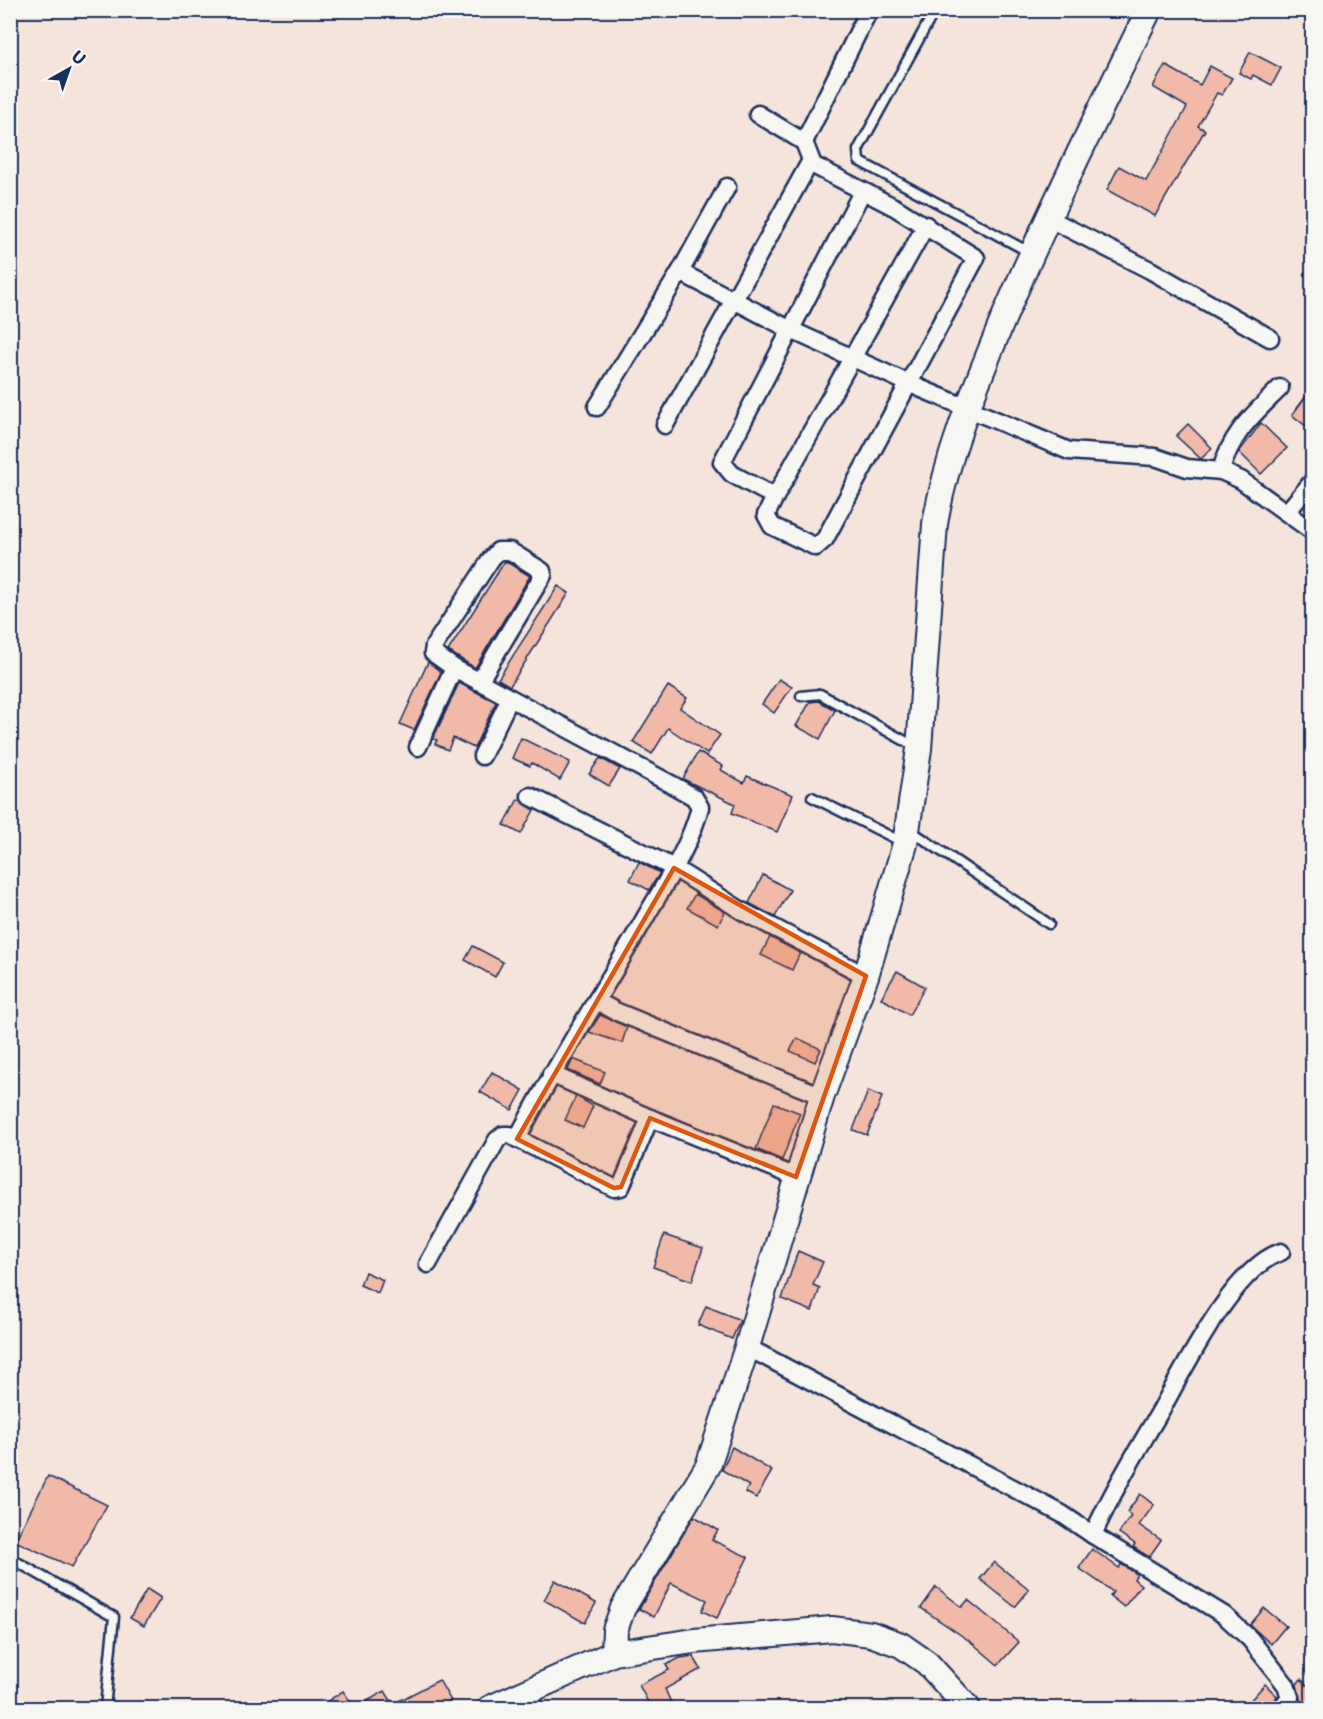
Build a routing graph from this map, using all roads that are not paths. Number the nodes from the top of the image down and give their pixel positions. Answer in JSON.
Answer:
{"nodes":[{"id":1,"x":869,"y":10,"type":"edge"},
{"id":2,"x":935,"y":10,"type":"edge"},
{"id":3,"x":1149,"y":10,"type":"edge"},
{"id":4,"x":758,"y":114,"type":"dead end"},
{"id":5,"x":804,"y":142,"type":"junction"},
{"id":6,"x":810,"y":162,"type":"junction"},
{"id":7,"x":727,"y":187,"type":"dead end"},
{"id":8,"x":862,"y":192,"type":"junction"},
{"id":9,"x":1048,"y":218,"type":"junction"},
{"id":10,"x":926,"y":225,"type":"junction"},
{"id":11,"x":1031,"y":254,"type":"junction"},
{"id":12,"x":680,"y":272,"type":"junction"},
{"id":13,"x":732,"y":301,"type":"junction"},
{"id":14,"x":791,"y":330,"type":"junction"},
{"id":15,"x":1270,"y":338,"type":"dead end"},
{"id":16,"x":852,"y":356,"type":"junction"},
{"id":17,"x":910,"y":384,"type":"junction"},
{"id":18,"x":1280,"y":388,"type":"dead end"},
{"id":19,"x":597,"y":406,"type":"dead end"},
{"id":20,"x":966,"y":408,"type":"junction"},
{"id":21,"x":665,"y":425,"type":"dead end"},
{"id":22,"x":1221,"y":471,"type":"junction"},
{"id":23,"x":1312,"y":482,"type":"edge"},
{"id":24,"x":775,"y":497,"type":"junction"},
{"id":25,"x":1287,"y":512,"type":"junction"},
{"id":26,"x":1312,"y":531,"type":"edge"},
{"id":27,"x":454,"y":668,"type":"junction"},
{"id":28,"x":479,"y":682,"type":"junction"},
{"id":29,"x":801,"y":696,"type":"dead end"},
{"id":30,"x":510,"y":698,"type":"junction"},
{"id":31,"x":418,"y":747,"type":"dead end"},
{"id":32,"x":919,"y":749,"type":"junction"},
{"id":33,"x":482,"y":756,"type":"dead end"},
{"id":34,"x":530,"y":796,"type":"dead end"},
{"id":35,"x":812,"y":797,"type":"dead end"},
{"id":36,"x":906,"y":836,"type":"junction"},
{"id":37,"x":674,"y":868,"type":"junction"},
{"id":38,"x":1049,"y":924,"type":"dead end"},
{"id":39,"x":866,"y":976,"type":"junction"},
{"id":40,"x":597,"y":1001,"type":"junction"},
{"id":41,"x":551,"y":1074,"type":"junction"},
{"id":42,"x":822,"y":1096,"type":"junction"},
{"id":43,"x":650,"y":1118,"type":"junction"},
{"id":44,"x":517,"y":1139,"type":"junction"},
{"id":45,"x":796,"y":1177,"type":"junction"},
{"id":46,"x":1281,"y":1252,"type":"dead end"},
{"id":47,"x":428,"y":1264,"type":"dead end"},
{"id":48,"x":747,"y":1347,"type":"junction"},
{"id":49,"x":1093,"y":1535,"type":"junction"},
{"id":50,"x":10,"y":1558,"type":"edge"},
{"id":51,"x":614,"y":1653,"type":"junction"},
{"id":52,"x":105,"y":1708,"type":"edge"},
{"id":53,"x":490,"y":1708,"type":"edge"},
{"id":54,"x":968,"y":1708,"type":"edge"},
{"id":55,"x":1281,"y":1708,"type":"edge"}],
"edges":[{"from":1,"to":5,"type":"street"},
{"from":2,"to":11,"type":"lane"},
{"from":3,"to":9,"type":"street"},
{"from":4,"to":5,"type":"street"},
{"from":5,"to":6,"type":"street"},
{"from":6,"to":8,"type":"street"},
{"from":6,"to":13,"type":"street"},
{"from":7,"to":12,"type":"street"},
{"from":8,"to":10,"type":"street"},
{"from":8,"to":14,"type":"street"},
{"from":9,"to":11,"type":"street"},
{"from":9,"to":15,"type":"street"},
{"from":10,"to":16,"type":"street"},
{"from":10,"to":17,"type":"street"},
{"from":11,"to":20,"type":"street"},
{"from":12,"to":13,"type":"street"},
{"from":12,"to":19,"type":"street"},
{"from":13,"to":14,"type":"street"},
{"from":13,"to":21,"type":"street"},
{"from":14,"to":16,"type":"street"},
{"from":14,"to":24,"type":"street"},
{"from":16,"to":17,"type":"street"},
{"from":16,"to":24,"type":"street"},
{"from":17,"to":20,"type":"street"},
{"from":17,"to":24,"type":"street"},
{"from":18,"to":22,"type":"street"},
{"from":20,"to":22,"type":"street"},
{"from":20,"to":32,"type":"street"},
{"from":22,"to":25,"type":"street"},
{"from":23,"to":25,"type":"street"},
{"from":25,"to":26,"type":"street"},
{"from":27,"to":28,"type":"street"},
{"from":27,"to":28,"type":"street"},
{"from":27,"to":31,"type":"street"},
{"from":28,"to":30,"type":"street"},
{"from":29,"to":32,"type":"lane"},
{"from":30,"to":33,"type":"street"},
{"from":30,"to":37,"type":"street"},
{"from":32,"to":36,"type":"street"},
{"from":34,"to":37,"type":"street"},
{"from":35,"to":36,"type":"lane"},
{"from":36,"to":38,"type":"lane"},
{"from":36,"to":39,"type":"street"},
{"from":37,"to":39,"type":"street"},
{"from":37,"to":40,"type":"street"},
{"from":39,"to":42,"type":"street"},
{"from":40,"to":41,"type":"street"},
{"from":40,"to":42,"type":"street"},
{"from":41,"to":43,"type":"street"},
{"from":41,"to":44,"type":"street"},
{"from":42,"to":45,"type":"street"},
{"from":43,"to":44,"type":"street"},
{"from":43,"to":45,"type":"street"},
{"from":44,"to":47,"type":"street"},
{"from":45,"to":48,"type":"street"},
{"from":46,"to":49,"type":"street"},
{"from":48,"to":49,"type":"street"},
{"from":48,"to":51,"type":"street"},
{"from":49,"to":55,"type":"street"},
{"from":50,"to":52,"type":"lane"},
{"from":51,"to":53,"type":"street"},
{"from":51,"to":54,"type":"street"}]}
